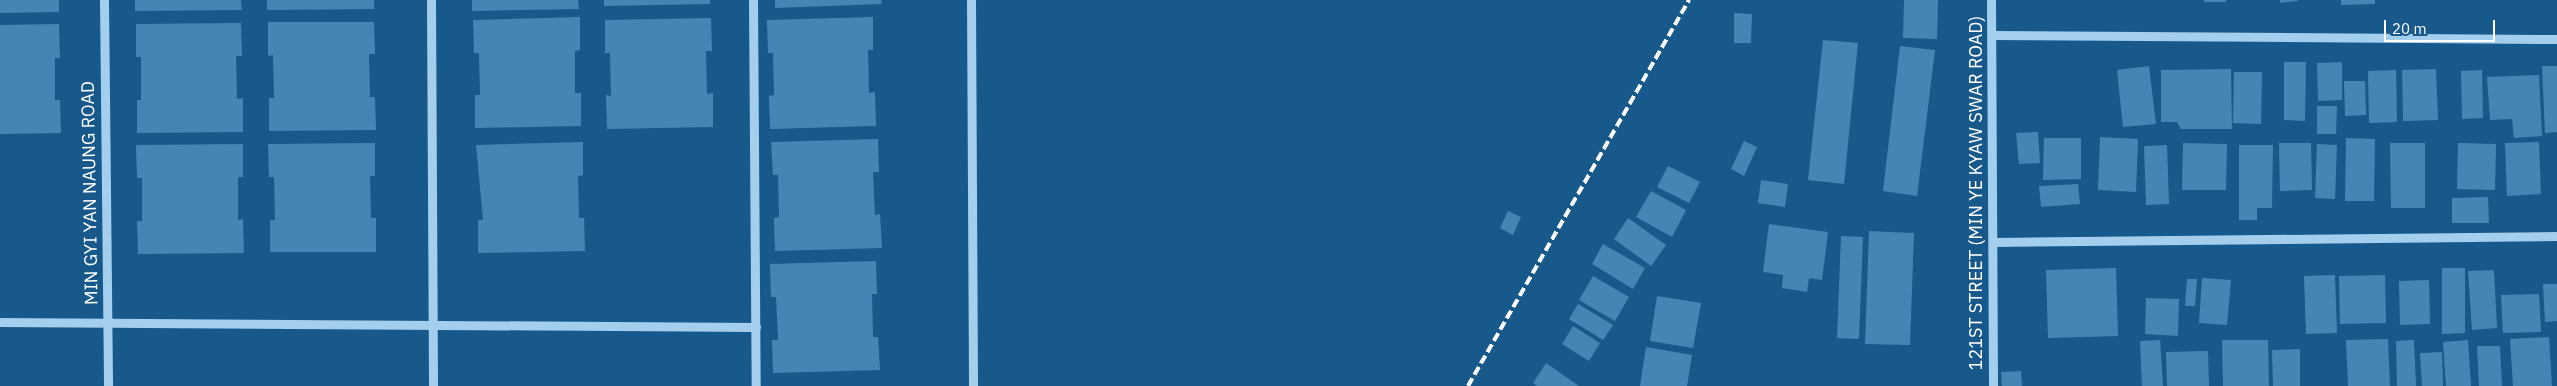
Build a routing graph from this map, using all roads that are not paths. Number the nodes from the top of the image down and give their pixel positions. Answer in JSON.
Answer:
{"nodes":[{"id":1,"x":104,"y":0,"type":"edge"},
{"id":2,"x":431,"y":0,"type":"edge"},
{"id":3,"x":753,"y":0,"type":"edge"},
{"id":4,"x":971,"y":0,"type":"edge"},
{"id":5,"x":1991,"y":0,"type":"edge"},
{"id":6,"x":1992,"y":35,"type":"junction"},
{"id":7,"x":2557,"y":39,"type":"edge"},
{"id":8,"x":2557,"y":236,"type":"edge"},
{"id":9,"x":1994,"y":242,"type":"junction"},
{"id":10,"x":0,"y":322,"type":"edge"},
{"id":11,"x":107,"y":323,"type":"junction"},
{"id":12,"x":433,"y":325,"type":"junction"},
{"id":13,"x":756,"y":327,"type":"junction"},
{"id":14,"x":108,"y":386,"type":"edge"},
{"id":15,"x":433,"y":386,"type":"edge"},
{"id":16,"x":756,"y":386,"type":"edge"},
{"id":17,"x":973,"y":386,"type":"edge"},
{"id":18,"x":1993,"y":386,"type":"edge"}],
"edges":[{"from":1,"to":11,"type":"street","name":"MIN GYI YAN NAUNG ROAD"},
{"from":2,"to":12,"type":"street"},
{"from":3,"to":13,"type":"street"},
{"from":4,"to":17,"type":"street"},
{"from":5,"to":6,"type":"street","name":"121ST STREET (MIN YE KYAW SWAR ROAD)"},
{"from":6,"to":7,"type":"street"},
{"from":6,"to":9,"type":"street","name":"121ST STREET (MIN YE KYAW SWAR ROAD)"},
{"from":8,"to":9,"type":"street"},
{"from":9,"to":18,"type":"street","name":"121ST STREET (MIN YE KYAW SWAR ROAD)"},
{"from":10,"to":11,"type":"street"},
{"from":11,"to":12,"type":"street"},
{"from":11,"to":14,"type":"street","name":"MIN GYI YAN NAUNG ROAD"},
{"from":12,"to":13,"type":"street"},
{"from":12,"to":15,"type":"street"},
{"from":13,"to":16,"type":"street"}]}
